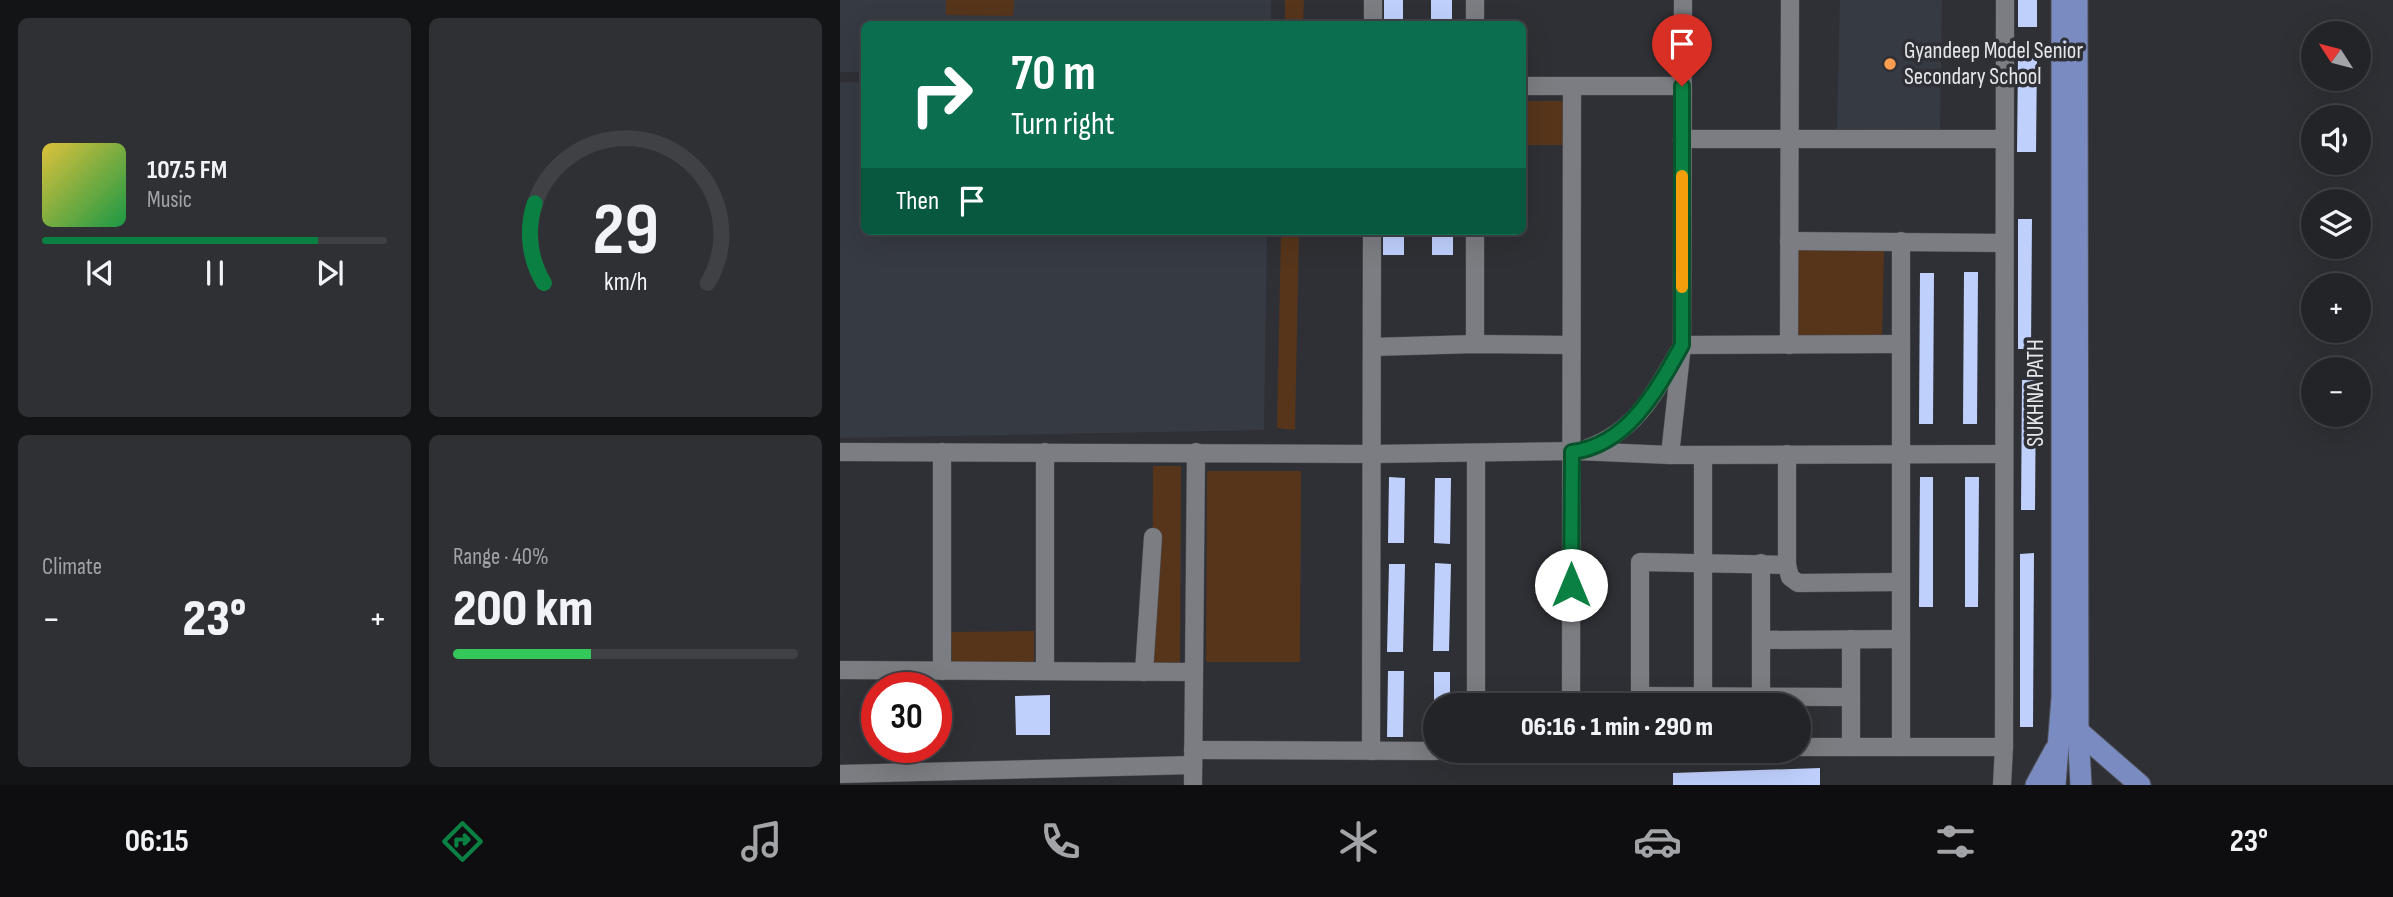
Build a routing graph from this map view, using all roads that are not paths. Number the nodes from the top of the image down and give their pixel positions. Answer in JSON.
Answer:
{"nodes":[{"id":1,"x":1373,"y":0,"type":"edge"},
{"id":2,"x":1475,"y":0,"type":"edge"},
{"id":3,"x":1683,"y":0,"type":"edge"},
{"id":4,"x":1790,"y":0,"type":"edge"},
{"id":5,"x":2004,"y":0,"type":"edge"},
{"id":6,"x":2062,"y":0,"type":"edge"},
{"id":7,"x":2077,"y":0,"type":"edge"},
{"id":8,"x":1373,"y":21,"type":"edge"},
{"id":9,"x":1475,"y":21,"type":"edge"},
{"id":10,"x":1526,"y":86,"type":"edge"},
{"id":11,"x":1682,"y":86,"type":"junction"},
{"id":12,"x":1572,"y":87,"type":"junction"},
{"id":13,"x":1682,"y":139,"type":"junction"},
{"id":14,"x":1789,"y":139,"type":"junction"},
{"id":15,"x":2004,"y":139,"type":"junction"},
{"id":16,"x":1372,"y":235,"type":"edge"},
{"id":17,"x":1475,"y":235,"type":"edge"},
{"id":18,"x":1789,"y":241,"type":"junction"},
{"id":19,"x":1900,"y":241,"type":"junction"},
{"id":20,"x":2004,"y":243,"type":"junction"},
{"id":21,"x":1475,"y":344,"type":"junction"},
{"id":22,"x":1901,"y":344,"type":"junction"},
{"id":23,"x":1572,"y":345,"type":"junction"},
{"id":24,"x":1682,"y":345,"type":"junction"},
{"id":25,"x":1789,"y":345,"type":"junction"},
{"id":26,"x":1372,"y":347,"type":"junction"},
{"id":27,"x":840,"y":452,"type":"edge"},
{"id":28,"x":942,"y":452,"type":"junction"},
{"id":29,"x":1045,"y":452,"type":"junction"},
{"id":30,"x":1196,"y":452,"type":"junction"},
{"id":31,"x":1575,"y":452,"type":"junction"},
{"id":32,"x":1476,"y":453,"type":"junction"},
{"id":33,"x":1372,"y":454,"type":"junction"},
{"id":34,"x":1787,"y":454,"type":"junction"},
{"id":35,"x":1900,"y":454,"type":"junction"},
{"id":36,"x":2004,"y":454,"type":"junction"},
{"id":37,"x":1670,"y":455,"type":"junction"},
{"id":38,"x":1703,"y":455,"type":"junction"},
{"id":39,"x":1153,"y":537,"type":"dead end"},
{"id":40,"x":1761,"y":563,"type":"junction"},
{"id":41,"x":1703,"y":564,"type":"junction"},
{"id":42,"x":1787,"y":565,"type":"junction"},
{"id":43,"x":1900,"y":582,"type":"junction"},
{"id":44,"x":1851,"y":639,"type":"junction"},
{"id":45,"x":1900,"y":639,"type":"junction"},
{"id":46,"x":1761,"y":640,"type":"junction"},
{"id":47,"x":840,"y":670,"type":"edge"},
{"id":48,"x":942,"y":671,"type":"junction"},
{"id":49,"x":1045,"y":671,"type":"junction"},
{"id":50,"x":1144,"y":672,"type":"junction"},
{"id":51,"x":1194,"y":672,"type":"junction"},
{"id":52,"x":1476,"y":693,"type":"edge"},
{"id":53,"x":1571,"y":693,"type":"edge"},
{"id":54,"x":1640,"y":693,"type":"edge"},
{"id":55,"x":1703,"y":693,"type":"edge"},
{"id":56,"x":1761,"y":693,"type":"edge"},
{"id":57,"x":1811,"y":697,"type":"edge"},
{"id":58,"x":1851,"y":697,"type":"junction"},
{"id":59,"x":2078,"y":731,"type":"junction"},
{"id":60,"x":2058,"y":745,"type":"junction"},
{"id":61,"x":1811,"y":747,"type":"edge"},
{"id":62,"x":1851,"y":747,"type":"junction"},
{"id":63,"x":1900,"y":747,"type":"junction"},
{"id":64,"x":2004,"y":747,"type":"junction"},
{"id":65,"x":1371,"y":751,"type":"junction"},
{"id":66,"x":1423,"y":751,"type":"edge"},
{"id":67,"x":1193,"y":757,"type":"junction"},
{"id":68,"x":840,"y":774,"type":"edge"},
{"id":69,"x":1030,"y":777,"type":"edge"},
{"id":70,"x":1193,"y":785,"type":"edge"},
{"id":71,"x":2001,"y":785,"type":"edge"},
{"id":72,"x":2036,"y":785,"type":"edge"},
{"id":73,"x":2055,"y":785,"type":"edge"},
{"id":74,"x":2081,"y":785,"type":"edge"},
{"id":75,"x":2140,"y":785,"type":"edge"}],
"edges":[{"from":1,"to":8,"type":"street"},
{"from":2,"to":9,"type":"street"},
{"from":3,"to":11,"type":"street"},
{"from":4,"to":14,"type":"street"},
{"from":5,"to":15,"type":"street"},
{"from":6,"to":60,"type":"main road","name":"SUKHNA PATH"},
{"from":7,"to":59,"type":"main road","name":"SUKHNA PATH"},
{"from":10,"to":12,"type":"street"},
{"from":11,"to":12,"type":"street"},
{"from":11,"to":13,"type":"street"},
{"from":12,"to":23,"type":"street"},
{"from":13,"to":14,"type":"street"},
{"from":13,"to":24,"type":"street"},
{"from":14,"to":15,"type":"street"},
{"from":14,"to":18,"type":"street"},
{"from":15,"to":20,"type":"street"},
{"from":16,"to":26,"type":"street"},
{"from":17,"to":21,"type":"street"},
{"from":18,"to":19,"type":"street"},
{"from":18,"to":25,"type":"street"},
{"from":19,"to":20,"type":"street"},
{"from":19,"to":22,"type":"street"},
{"from":20,"to":36,"type":"street"},
{"from":21,"to":23,"type":"street"},
{"from":21,"to":26,"type":"street"},
{"from":22,"to":25,"type":"street"},
{"from":22,"to":35,"type":"street"},
{"from":23,"to":31,"type":"street"},
{"from":24,"to":25,"type":"street"},
{"from":24,"to":31,"type":"street"},
{"from":24,"to":37,"type":"street"},
{"from":26,"to":33,"type":"street"},
{"from":27,"to":28,"type":"street"},
{"from":28,"to":29,"type":"street"},
{"from":28,"to":48,"type":"street"},
{"from":29,"to":30,"type":"street"},
{"from":29,"to":49,"type":"street"},
{"from":30,"to":33,"type":"street"},
{"from":30,"to":51,"type":"street"},
{"from":31,"to":32,"type":"street"},
{"from":31,"to":37,"type":"street"},
{"from":31,"to":53,"type":"street"},
{"from":32,"to":33,"type":"street"},
{"from":32,"to":52,"type":"street"},
{"from":33,"to":65,"type":"street"},
{"from":34,"to":35,"type":"street"},
{"from":34,"to":38,"type":"street"},
{"from":34,"to":42,"type":"street"},
{"from":35,"to":36,"type":"street"},
{"from":35,"to":43,"type":"street"},
{"from":36,"to":64,"type":"street"},
{"from":37,"to":38,"type":"street"},
{"from":38,"to":41,"type":"street"},
{"from":39,"to":50,"type":"street"},
{"from":40,"to":41,"type":"street"},
{"from":40,"to":42,"type":"street"},
{"from":40,"to":46,"type":"street"},
{"from":41,"to":54,"type":"street"},
{"from":41,"to":55,"type":"street"},
{"from":42,"to":43,"type":"street"},
{"from":43,"to":45,"type":"street"},
{"from":44,"to":45,"type":"street"},
{"from":44,"to":46,"type":"street"},
{"from":44,"to":58,"type":"street"},
{"from":45,"to":63,"type":"street"},
{"from":46,"to":56,"type":"street"},
{"from":47,"to":48,"type":"street"},
{"from":48,"to":49,"type":"street"},
{"from":49,"to":50,"type":"street"},
{"from":50,"to":51,"type":"street"},
{"from":51,"to":67,"type":"street"},
{"from":57,"to":58,"type":"street"},
{"from":58,"to":62,"type":"street"},
{"from":59,"to":74,"type":"main road","name":"SUKHNA PATH"},
{"from":59,"to":75,"type":"main road"},
{"from":60,"to":72,"type":"main road"},
{"from":60,"to":73,"type":"main road","name":"SUKHNA PATH"},
{"from":61,"to":62,"type":"street"},
{"from":62,"to":63,"type":"street"},
{"from":63,"to":64,"type":"street"},
{"from":64,"to":71,"type":"street"},
{"from":65,"to":66,"type":"street"},
{"from":65,"to":67,"type":"street"},
{"from":67,"to":69,"type":"street"},
{"from":67,"to":70,"type":"street"},
{"from":68,"to":69,"type":"street"}]}
